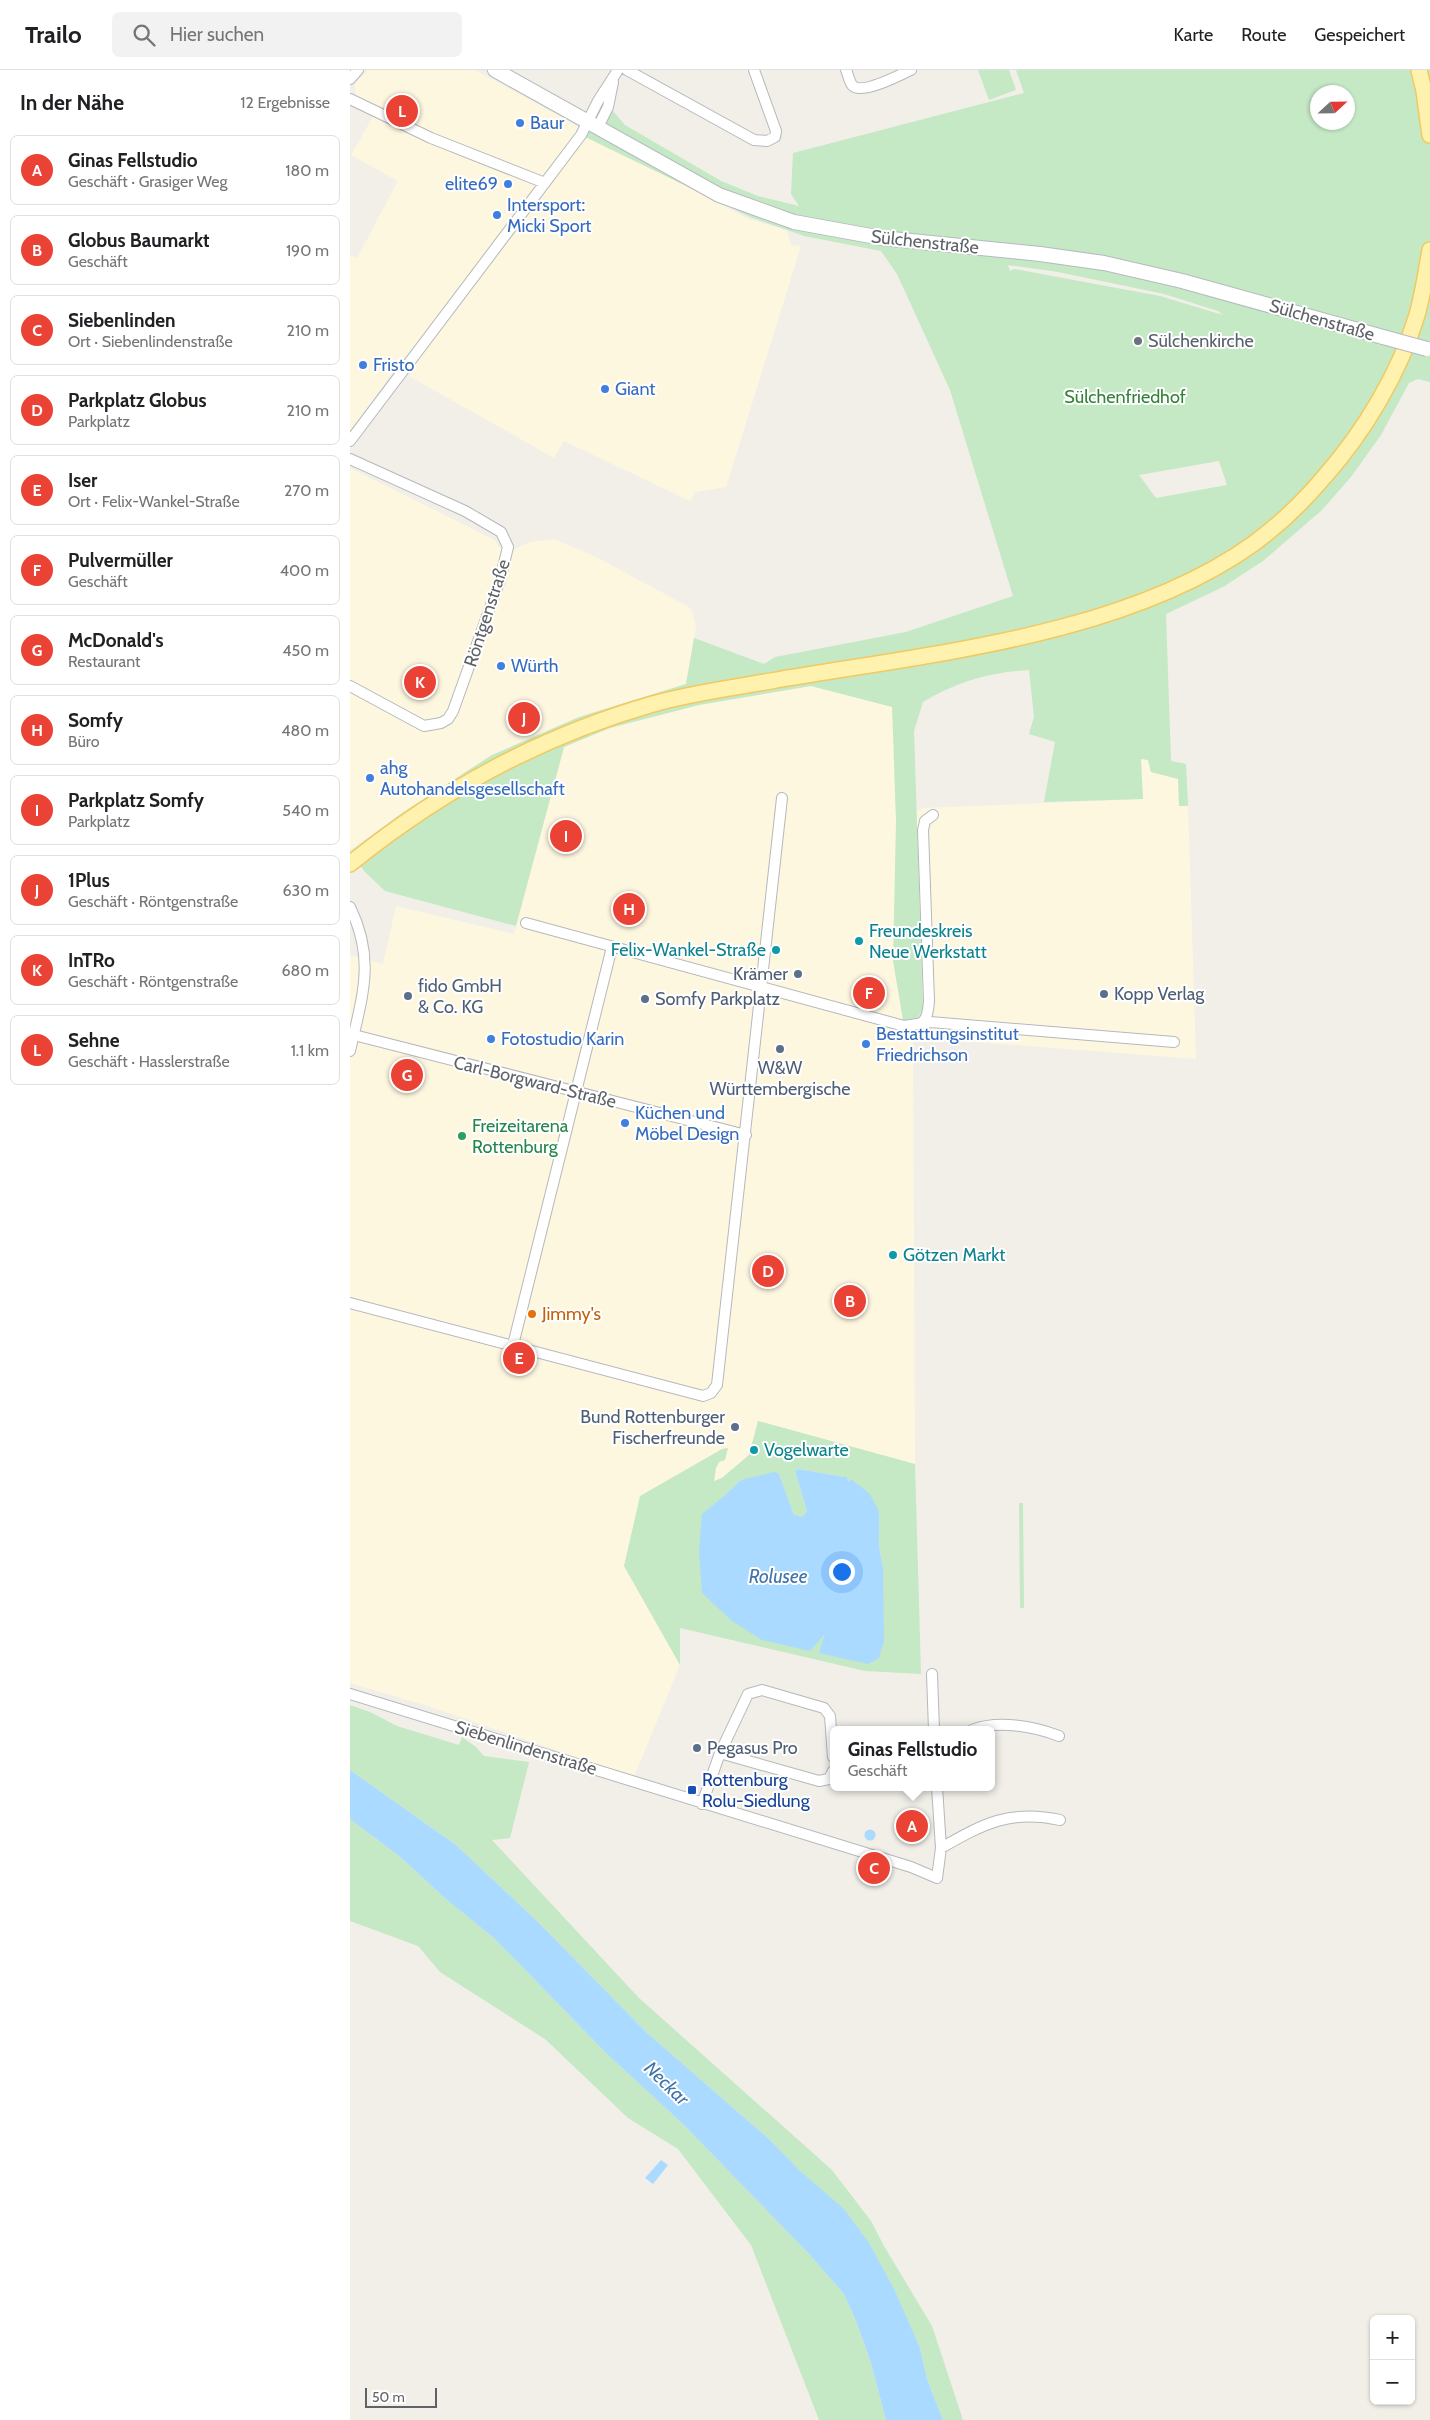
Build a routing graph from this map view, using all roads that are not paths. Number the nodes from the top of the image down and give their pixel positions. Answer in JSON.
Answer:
{"nodes":[{"id":1,"x":358,"y":70,"type":"edge"},
{"id":2,"x":495,"y":70,"type":"edge"},
{"id":3,"x":627,"y":70,"type":"edge"},
{"id":4,"x":754,"y":70,"type":"edge"},
{"id":5,"x":846,"y":70,"type":"edge"},
{"id":6,"x":911,"y":70,"type":"edge"},
{"id":7,"x":1419,"y":70,"type":"edge"},
{"id":8,"x":616,"y":73,"type":"edge"},
{"id":9,"x":350,"y":79,"type":"edge"},
{"id":10,"x":350,"y":99,"type":"edge"},
{"id":11,"x":593,"y":124,"type":"junction"},
{"id":12,"x":1430,"y":135,"type":"edge"},
{"id":13,"x":545,"y":183,"type":"junction"},
{"id":14,"x":1430,"y":250,"type":"edge"},
{"id":15,"x":1429,"y":350,"type":"edge"},
{"id":16,"x":350,"y":441,"type":"edge"},
{"id":17,"x":350,"y":459,"type":"edge"},
{"id":18,"x":350,"y":686,"type":"edge"},
{"id":19,"x":782,"y":798,"type":"dead end"},
{"id":20,"x":933,"y":815,"type":"dead end"},
{"id":21,"x":350,"y":864,"type":"edge"},
{"id":22,"x":350,"y":907,"type":"edge"},
{"id":23,"x":526,"y":924,"type":"dead end"},
{"id":24,"x":612,"y":947,"type":"junction"},
{"id":25,"x":762,"y":986,"type":"junction"},
{"id":26,"x":919,"y":1024,"type":"junction"},
{"id":27,"x":354,"y":1035,"type":"junction"},
{"id":28,"x":1174,"y":1042,"type":"dead end"},
{"id":29,"x":350,"y":1051,"type":"edge"},
{"id":30,"x":577,"y":1092,"type":"junction"},
{"id":31,"x":746,"y":1135,"type":"junction"},
{"id":32,"x":350,"y":1303,"type":"edge"},
{"id":33,"x":514,"y":1345,"type":"junction"},
{"id":34,"x":932,"y":1674,"type":"dead end"},
{"id":35,"x":350,"y":1694,"type":"edge"},
{"id":36,"x":831,"y":1726,"type":"edge"},
{"id":37,"x":934,"y":1726,"type":"edge"},
{"id":38,"x":995,"y":1726,"type":"edge"},
{"id":39,"x":1058,"y":1736,"type":"dead end"},
{"id":40,"x":720,"y":1753,"type":"junction"},
{"id":41,"x":830,"y":1777,"type":"edge"},
{"id":42,"x":937,"y":1791,"type":"edge"},
{"id":43,"x":702,"y":1804,"type":"junction"},
{"id":44,"x":1060,"y":1820,"type":"dead end"},
{"id":45,"x":941,"y":1848,"type":"junction"}],
"edges":[{"from":1,"to":9,"type":"street"},
{"from":2,"to":11,"type":"main road","name":"Sülchenstraße"},
{"from":3,"to":4,"type":"street"},
{"from":5,"to":6,"type":"street"},
{"from":7,"to":12,"type":"main road"},
{"from":8,"to":11,"type":"street"},
{"from":10,"to":13,"type":"street"},
{"from":11,"to":13,"type":"street"},
{"from":11,"to":15,"type":"main road","name":"Sülchenstraße","bridge":true},
{"from":13,"to":16,"type":"street"},
{"from":14,"to":21,"type":"main road"},
{"from":17,"to":18,"type":"street","name":"Röntgenstraße"},
{"from":19,"to":25,"type":"street"},
{"from":20,"to":26,"type":"street"},
{"from":22,"to":27,"type":"street"},
{"from":23,"to":24,"type":"street"},
{"from":24,"to":25,"type":"street"},
{"from":24,"to":30,"type":"street"},
{"from":25,"to":26,"type":"street"},
{"from":25,"to":31,"type":"street"},
{"from":26,"to":28,"type":"street"},
{"from":27,"to":29,"type":"street"},
{"from":27,"to":30,"type":"street","name":"Carl-Borgward-Straße"},
{"from":30,"to":31,"type":"street","name":"Carl-Borgward-Straße"},
{"from":30,"to":33,"type":"street"},
{"from":31,"to":33,"type":"street"},
{"from":32,"to":33,"type":"street"},
{"from":34,"to":37,"type":"street"},
{"from":35,"to":43,"type":"street","name":"Siebenlindenstraße"},
{"from":36,"to":40,"type":"street"},
{"from":38,"to":39,"type":"street"},
{"from":40,"to":41,"type":"street"},
{"from":40,"to":43,"type":"street"},
{"from":42,"to":45,"type":"street"},
{"from":43,"to":45,"type":"street","name":"Siebenlindenstraße"},
{"from":44,"to":45,"type":"street"}]}
